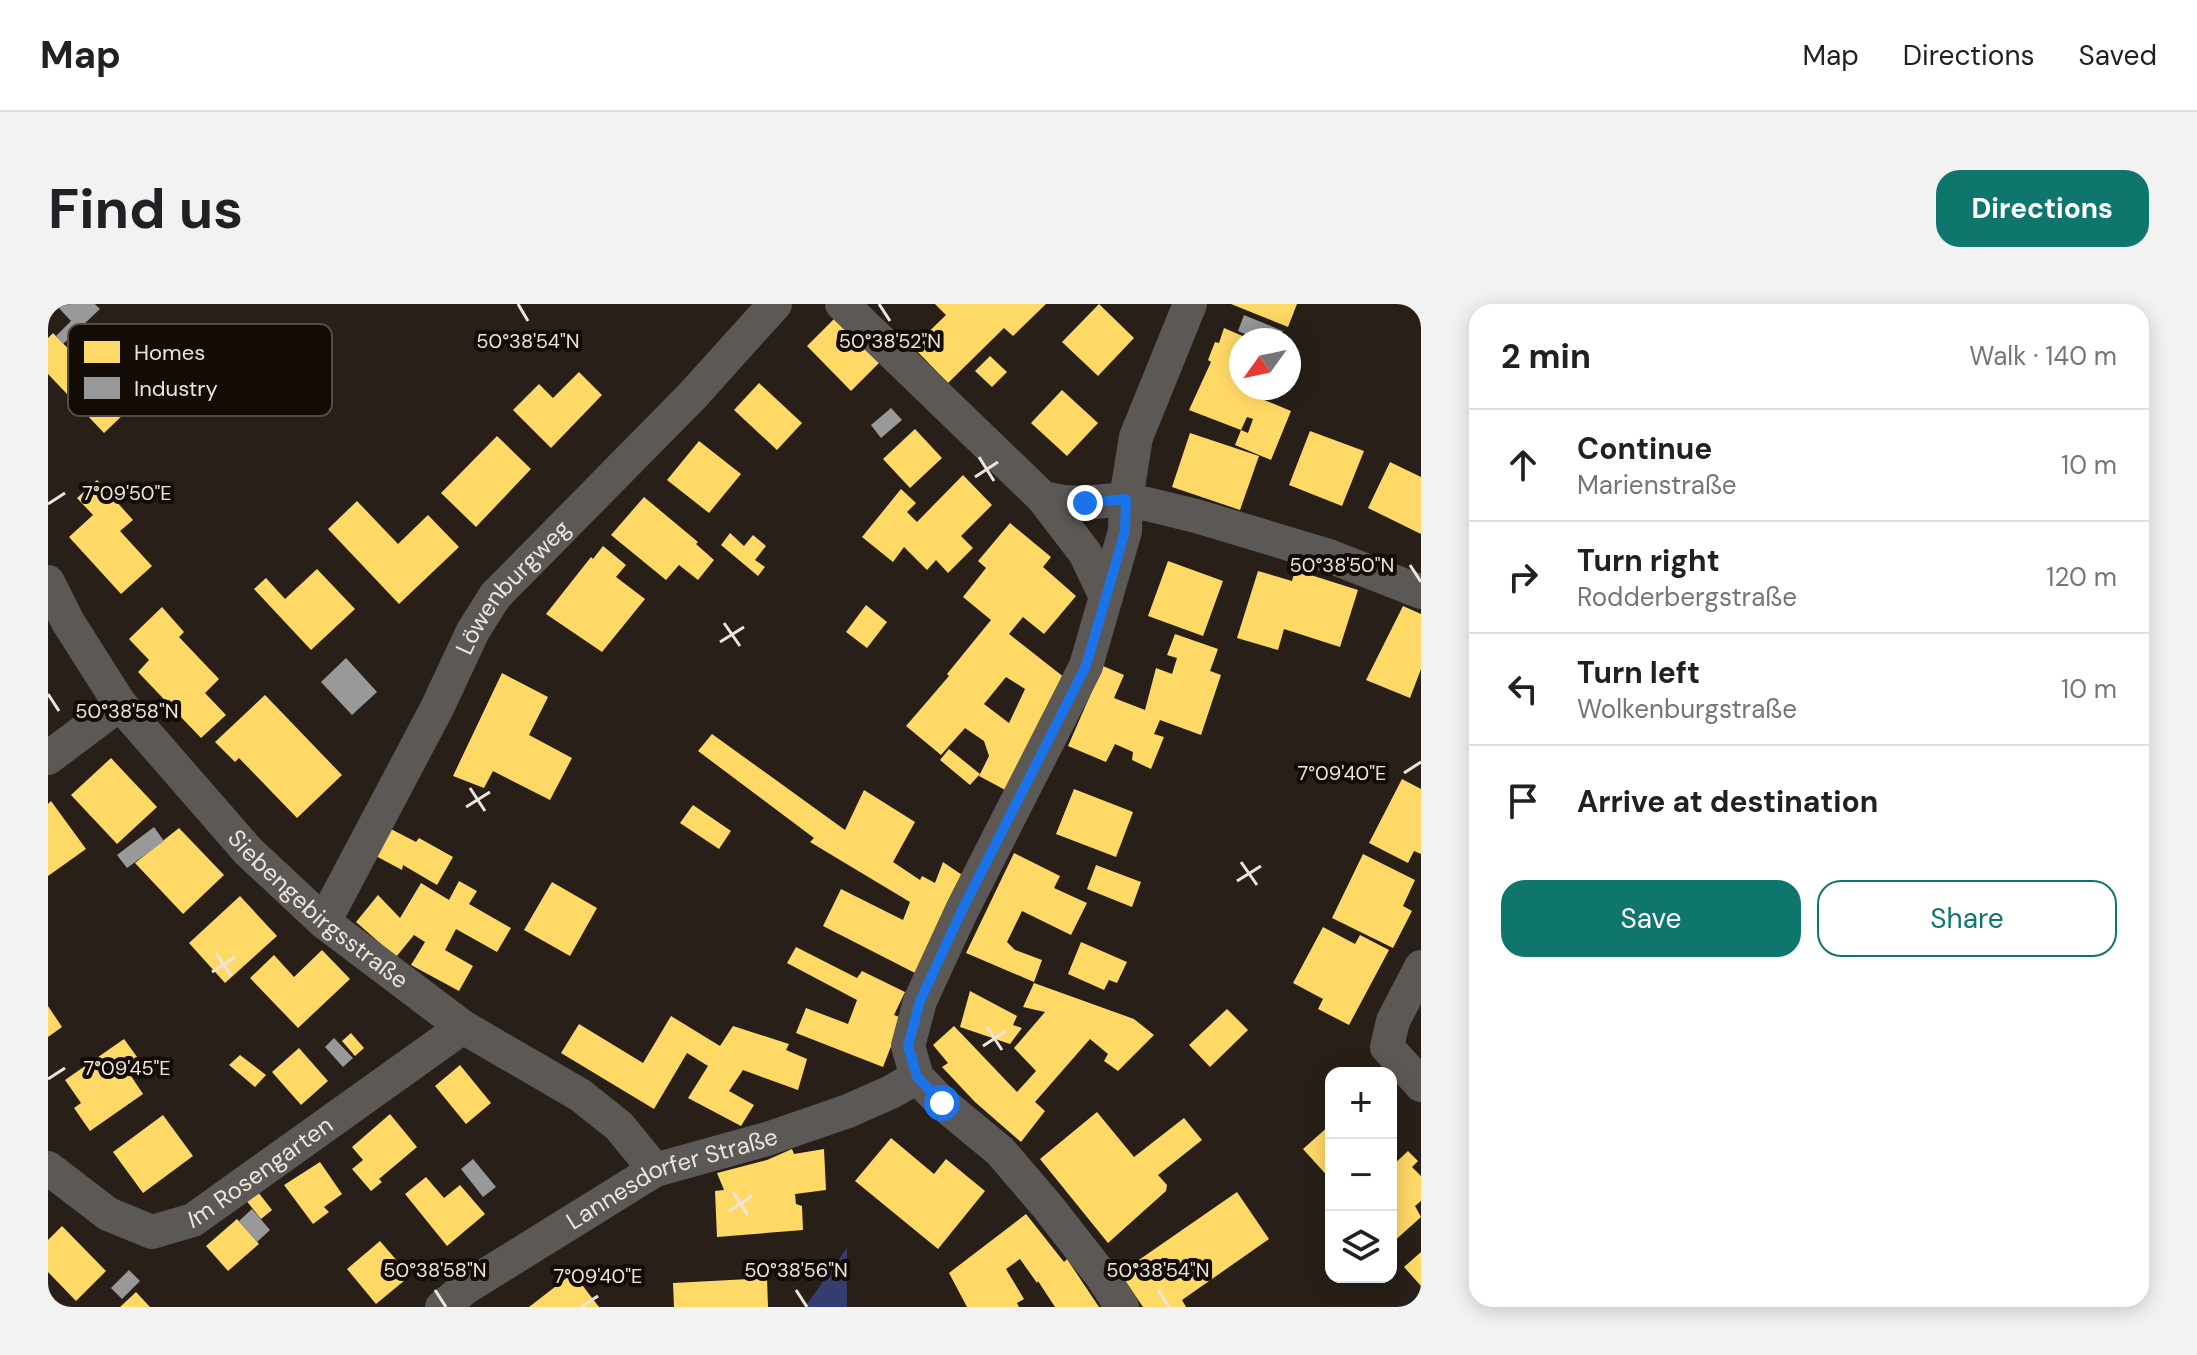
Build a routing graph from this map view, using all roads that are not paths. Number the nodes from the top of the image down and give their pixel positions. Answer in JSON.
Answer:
{"nodes":[{"id":1,"x":775,"y":304,"type":"edge"},
{"id":2,"x":842,"y":304,"type":"edge"},
{"id":3,"x":1190,"y":304,"type":"edge"},
{"id":4,"x":1043,"y":498,"type":"junction"},
{"id":5,"x":1126,"y":499,"type":"junction"},
{"id":6,"x":48,"y":582,"type":"edge"},
{"id":7,"x":1421,"y":592,"type":"edge"},
{"id":8,"x":1106,"y":597,"type":"junction"},
{"id":9,"x":120,"y":704,"type":"junction"},
{"id":10,"x":48,"y":758,"type":"edge"},
{"id":11,"x":324,"y":922,"type":"junction"},
{"id":12,"x":1421,"y":967,"type":"edge"},
{"id":13,"x":463,"y":1027,"type":"junction"},
{"id":14,"x":917,"y":1077,"type":"junction"},
{"id":15,"x":1421,"y":1085,"type":"edge"},
{"id":16,"x":48,"y":1168,"type":"edge"},
{"id":17,"x":655,"y":1170,"type":"junction"},
{"id":18,"x":442,"y":1307,"type":"edge"},
{"id":19,"x":1122,"y":1307,"type":"edge"}],
"edges":[{"from":1,"to":11,"type":"street","name":"Löwenburgweg"},
{"from":2,"to":4,"type":"street"},
{"from":3,"to":5,"type":"street"},
{"from":4,"to":5,"type":"street"},
{"from":4,"to":8,"type":"street"},
{"from":5,"to":7,"type":"street"},
{"from":5,"to":8,"type":"street"},
{"from":6,"to":9,"type":"street","name":"Siebengebirgsstraße"},
{"from":8,"to":14,"type":"street"},
{"from":9,"to":10,"type":"street"},
{"from":9,"to":11,"type":"street","name":"Siebengebirgsstraße"},
{"from":11,"to":13,"type":"street","name":"Siebengebirgsstraße"},
{"from":12,"to":15,"type":"street"},
{"from":13,"to":16,"type":"street","name":"Im Rosengarten"},
{"from":13,"to":17,"type":"street","name":"Siebengebirgsstraße"},
{"from":14,"to":17,"type":"street","name":"Lannesdorfer Straße"},
{"from":14,"to":19,"type":"street"},
{"from":17,"to":18,"type":"street","name":"Lannesdorfer Straße"}]}
